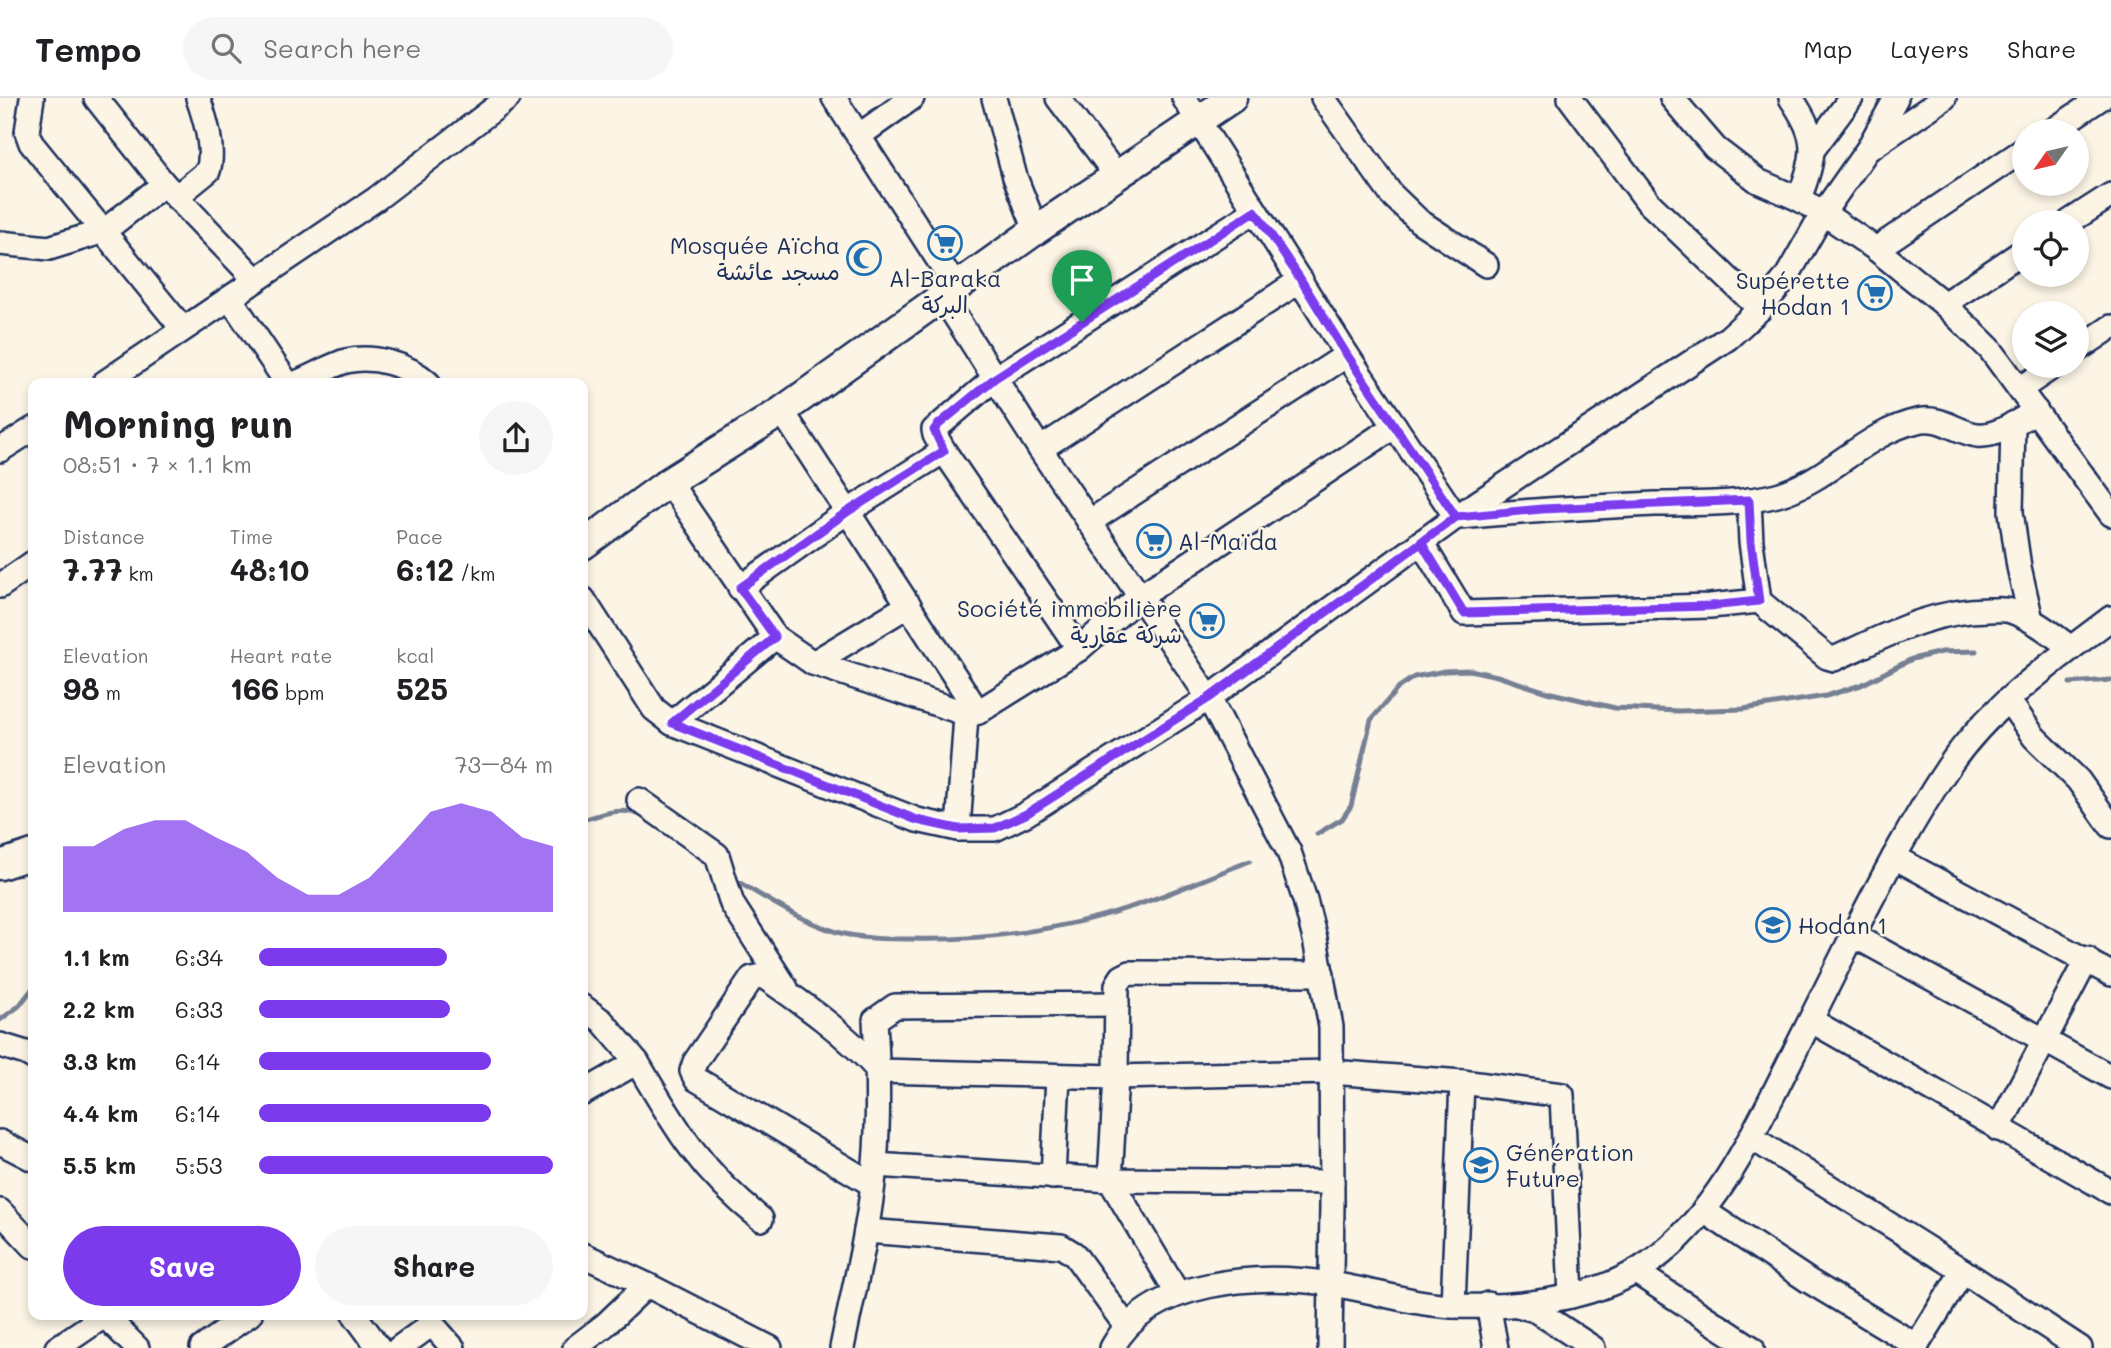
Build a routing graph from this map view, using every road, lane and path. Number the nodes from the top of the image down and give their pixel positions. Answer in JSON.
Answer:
{"nodes":[{"id":1,"x":32,"y":98,"type":"edge"},
{"id":2,"x":96,"y":98,"type":"edge"},
{"id":3,"x":198,"y":98,"type":"edge"},
{"id":4,"x":508,"y":98,"type":"edge"},
{"id":5,"x":834,"y":98,"type":"edge"},
{"id":6,"x":912,"y":98,"type":"edge"},
{"id":7,"x":994,"y":98,"type":"edge"},
{"id":8,"x":1058,"y":98,"type":"edge"},
{"id":9,"x":1232,"y":98,"type":"edge"},
{"id":10,"x":1324,"y":98,"type":"edge"},
{"id":11,"x":1570,"y":98,"type":"edge"},
{"id":12,"x":1672,"y":98,"type":"edge"},
{"id":13,"x":1791,"y":98,"type":"edge"},
{"id":14,"x":1851,"y":98,"type":"edge"},
{"id":15,"x":1896,"y":98,"type":"edge"},
{"id":16,"x":1944,"y":98,"type":"edge"},
{"id":17,"x":2101,"y":98,"type":"edge"},
{"id":18,"x":1192,"y":109,"type":"edge"},
{"id":19,"x":2070,"y":119,"type":"edge"},
{"id":20,"x":860,"y":135,"type":"junction"},
{"id":21,"x":1814,"y":148,"type":"junction"},
{"id":22,"x":1868,"y":149,"type":"junction"},
{"id":23,"x":2012,"y":158,"type":"edge"},
{"id":24,"x":1118,"y":176,"type":"junction"},
{"id":25,"x":170,"y":190,"type":"junction"},
{"id":26,"x":2111,"y":195,"type":"edge"},
{"id":27,"x":1799,"y":199,"type":"junction"},
{"id":28,"x":2087,"y":210,"type":"edge"},
{"id":29,"x":1255,"y":211,"type":"junction"},
{"id":30,"x":1822,"y":213,"type":"junction"},
{"id":31,"x":1036,"y":230,"type":"junction"},
{"id":32,"x":104,"y":231,"type":"junction"},
{"id":33,"x":0,"y":243,"type":"edge"},
{"id":34,"x":1876,"y":249,"type":"junction"},
{"id":35,"x":2012,"y":259,"type":"edge"},
{"id":36,"x":1486,"y":265,"type":"dead end"},
{"id":37,"x":256,"y":280,"type":"junction"},
{"id":38,"x":1301,"y":280,"type":"junction"},
{"id":39,"x":950,"y":292,"type":"junction"},
{"id":40,"x":230,"y":298,"type":"junction"},
{"id":41,"x":1944,"y":304,"type":"junction"},
{"id":42,"x":1760,"y":309,"type":"junction"},
{"id":43,"x":2111,"y":327,"type":"edge"},
{"id":44,"x":183,"y":329,"type":"junction"},
{"id":45,"x":2089,"y":342,"type":"edge"},
{"id":46,"x":1347,"y":355,"type":"junction"},
{"id":47,"x":116,"y":378,"type":"edge"},
{"id":48,"x":284,"y":378,"type":"edge"},
{"id":49,"x":307,"y":378,"type":"edge"},
{"id":50,"x":419,"y":378,"type":"edge"},
{"id":51,"x":995,"y":378,"type":"junction"},
{"id":52,"x":2036,"y":378,"type":"edge"},
{"id":53,"x":2020,"y":389,"type":"junction"},
{"id":54,"x":782,"y":411,"type":"junction"},
{"id":55,"x":2036,"y":411,"type":"junction"},
{"id":56,"x":2013,"y":424,"type":"junction"},
{"id":57,"x":1395,"y":426,"type":"junction"},
{"id":58,"x":28,"y":432,"type":"edge"},
{"id":59,"x":1040,"y":449,"type":"junction"},
{"id":60,"x":0,"y":450,"type":"edge"},
{"id":61,"x":944,"y":451,"type":"junction"},
{"id":62,"x":669,"y":482,"type":"junction"},
{"id":63,"x":1749,"y":500,"type":"junction"},
{"id":64,"x":847,"y":512,"type":"junction"},
{"id":65,"x":2111,"y":514,"type":"edge"},
{"id":66,"x":1456,"y":517,"type":"junction"},
{"id":67,"x":1089,"y":522,"type":"junction"},
{"id":68,"x":588,"y":541,"type":"edge"},
{"id":69,"x":1421,"y":542,"type":"junction"},
{"id":70,"x":28,"y":566,"type":"edge"},
{"id":71,"x":0,"y":586,"type":"edge"},
{"id":72,"x":740,"y":588,"type":"junction"},
{"id":73,"x":1139,"y":597,"type":"junction"},
{"id":74,"x":1759,"y":601,"type":"junction"},
{"id":75,"x":909,"y":605,"type":"junction"},
{"id":76,"x":588,"y":607,"type":"edge"},
{"id":77,"x":2111,"y":618,"type":"edge"},
{"id":78,"x":2031,"y":620,"type":"junction"},
{"id":79,"x":775,"y":637,"type":"junction"},
{"id":80,"x":2071,"y":648,"type":"junction"},
{"id":81,"x":1079,"y":649,"type":"junction"},
{"id":82,"x":813,"y":663,"type":"junction"},
{"id":83,"x":1209,"y":698,"type":"junction"},
{"id":84,"x":2008,"y":700,"type":"junction"},
{"id":85,"x":972,"y":714,"type":"junction"},
{"id":86,"x":672,"y":723,"type":"junction"},
{"id":87,"x":639,"y":800,"type":"dead end"},
{"id":88,"x":2111,"y":826,"type":"edge"},
{"id":89,"x":958,"y":829,"type":"junction"},
{"id":90,"x":28,"y":856,"type":"edge"},
{"id":91,"x":1894,"y":857,"type":"junction"},
{"id":92,"x":0,"y":865,"type":"edge"},
{"id":93,"x":1853,"y":935,"type":"junction"},
{"id":94,"x":2087,"y":959,"type":"junction"},
{"id":95,"x":1322,"y":974,"type":"junction"},
{"id":96,"x":2111,"y":974,"type":"edge"},
{"id":97,"x":791,"y":996,"type":"junction"},
{"id":98,"x":1117,"y":1004,"type":"junction"},
{"id":99,"x":588,"y":1010,"type":"edge"},
{"id":100,"x":1812,"y":1021,"type":"junction"},
{"id":101,"x":2045,"y":1041,"type":"junction"},
{"id":102,"x":0,"y":1045,"type":"edge"},
{"id":103,"x":28,"y":1055,"type":"edge"},
{"id":104,"x":637,"y":1062,"type":"junction"},
{"id":105,"x":878,"y":1071,"type":"junction"},
{"id":106,"x":1331,"y":1072,"type":"junction"},
{"id":107,"x":1058,"y":1076,"type":"junction"},
{"id":108,"x":1116,"y":1077,"type":"junction"},
{"id":109,"x":2111,"y":1077,"type":"edge"},
{"id":110,"x":1462,"y":1083,"type":"junction"},
{"id":111,"x":588,"y":1090,"type":"edge"},
{"id":112,"x":1998,"y":1129,"type":"junction"},
{"id":113,"x":1752,"y":1138,"type":"junction"},
{"id":114,"x":0,"y":1142,"type":"edge"},
{"id":115,"x":28,"y":1156,"type":"edge"},
{"id":116,"x":873,"y":1175,"type":"junction"},
{"id":117,"x":1053,"y":1177,"type":"junction"},
{"id":118,"x":1110,"y":1180,"type":"junction"},
{"id":119,"x":1332,"y":1182,"type":"junction"},
{"id":120,"x":2111,"y":1192,"type":"edge"},
{"id":121,"x":1704,"y":1210,"type":"junction"},
{"id":122,"x":0,"y":1211,"type":"edge"},
{"id":123,"x":761,"y":1219,"type":"dead end"},
{"id":124,"x":866,"y":1231,"type":"junction"},
{"id":125,"x":28,"y":1241,"type":"edge"},
{"id":126,"x":588,"y":1257,"type":"edge"},
{"id":127,"x":1964,"y":1271,"type":"junction"},
{"id":128,"x":1636,"y":1272,"type":"junction"},
{"id":129,"x":1332,"y":1284,"type":"junction"},
{"id":130,"x":647,"y":1285,"type":"junction"},
{"id":131,"x":1178,"y":1294,"type":"junction"},
{"id":132,"x":1571,"y":1296,"type":"junction"},
{"id":133,"x":1488,"y":1304,"type":"junction"},
{"id":134,"x":1514,"y":1304,"type":"junction"},
{"id":135,"x":1453,"y":1306,"type":"junction"},
{"id":136,"x":110,"y":1320,"type":"edge"},
{"id":137,"x":116,"y":1320,"type":"edge"},
{"id":138,"x":242,"y":1320,"type":"edge"},
{"id":139,"x":358,"y":1320,"type":"edge"},
{"id":140,"x":438,"y":1320,"type":"edge"},
{"id":141,"x":439,"y":1320,"type":"edge"},
{"id":142,"x":1126,"y":1326,"type":"junction"},
{"id":143,"x":1916,"y":1347,"type":"edge"},
{"id":144,"x":57,"y":1348,"type":"edge"},
{"id":145,"x":137,"y":1348,"type":"edge"},
{"id":146,"x":202,"y":1348,"type":"edge"},
{"id":147,"x":379,"y":1348,"type":"edge"},
{"id":148,"x":399,"y":1348,"type":"edge"},
{"id":149,"x":453,"y":1348,"type":"edge"},
{"id":150,"x":575,"y":1348,"type":"edge"},
{"id":151,"x":770,"y":1348,"type":"edge"},
{"id":152,"x":842,"y":1348,"type":"edge"},
{"id":153,"x":1112,"y":1348,"type":"edge"},
{"id":154,"x":1330,"y":1348,"type":"edge"},
{"id":155,"x":1496,"y":1348,"type":"edge"},
{"id":156,"x":1593,"y":1348,"type":"edge"},
{"id":157,"x":1752,"y":1348,"type":"edge"},
{"id":158,"x":2080,"y":1348,"type":"edge"}],
"edges":[{"from":1,"to":32,"type":"street"},
{"from":2,"to":25,"type":"street"},
{"from":3,"to":25,"type":"street"},
{"from":4,"to":37,"type":"street"},
{"from":5,"to":20,"type":"street"},
{"from":6,"to":20,"type":"street"},
{"from":7,"to":31,"type":"street"},
{"from":8,"to":24,"type":"street"},
{"from":9,"to":18,"type":"main road"},
{"from":10,"to":36,"type":"street"},
{"from":11,"to":42,"type":"street"},
{"from":12,"to":27,"type":"street"},
{"from":13,"to":21,"type":"street"},
{"from":14,"to":21,"type":"street"},
{"from":15,"to":22,"type":"street"},
{"from":16,"to":22,"type":"street"},
{"from":17,"to":19,"type":"street"},
{"from":18,"to":24,"type":"main road"},
{"from":18,"to":29,"type":"street"},
{"from":20,"to":39,"type":"street"},
{"from":21,"to":27,"type":"street"},
{"from":22,"to":30,"type":"street"},
{"from":23,"to":34,"type":"street"},
{"from":24,"to":31,"type":"main road"},
{"from":25,"to":32,"type":"street"},
{"from":25,"to":37,"type":"street"},
{"from":26,"to":28,"type":"street"},
{"from":27,"to":30,"type":"street"},
{"from":29,"to":38,"type":"street"},
{"from":29,"to":51,"type":"street"},
{"from":30,"to":34,"type":"street"},
{"from":30,"to":42,"type":"street"},
{"from":31,"to":39,"type":"main road"},
{"from":32,"to":33,"type":"street"},
{"from":32,"to":44,"type":"street"},
{"from":34,"to":41,"type":"street"},
{"from":35,"to":41,"type":"street"},
{"from":37,"to":40,"type":"street"},
{"from":38,"to":46,"type":"street"},
{"from":38,"to":59,"type":"street"},
{"from":39,"to":51,"type":"street"},
{"from":39,"to":54,"type":"main road"},
{"from":40,"to":44,"type":"street"},
{"from":40,"to":48,"type":"street"},
{"from":41,"to":53,"type":"street"},
{"from":42,"to":66,"type":"street"},
{"from":43,"to":45,"type":"street"},
{"from":44,"to":47,"type":"street"},
{"from":46,"to":57,"type":"street"},
{"from":46,"to":67,"type":"street"},
{"from":49,"to":50,"type":"street"},
{"from":51,"to":59,"type":"street"},
{"from":51,"to":61,"type":"street"},
{"from":52,"to":53,"type":"street"},
{"from":53,"to":55,"type":"street"},
{"from":54,"to":62,"type":"main road"},
{"from":54,"to":64,"type":"street"},
{"from":55,"to":56,"type":"street"},
{"from":55,"to":65,"type":"street"},
{"from":56,"to":63,"type":"street"},
{"from":56,"to":78,"type":"street"},
{"from":57,"to":66,"type":"street"},
{"from":57,"to":73,"type":"street"},
{"from":58,"to":60,"type":"street"},
{"from":59,"to":67,"type":"street"},
{"from":61,"to":64,"type":"street"},
{"from":61,"to":81,"type":"street"},
{"from":62,"to":68,"type":"main road"},
{"from":62,"to":72,"type":"street"},
{"from":63,"to":66,"type":"street"},
{"from":63,"to":74,"type":"street"},
{"from":64,"to":72,"type":"street"},
{"from":64,"to":75,"type":"street"},
{"from":66,"to":69,"type":"street"},
{"from":67,"to":73,"type":"street"},
{"from":69,"to":74,"type":"street"},
{"from":69,"to":83,"type":"street"},
{"from":70,"to":71,"type":"street"},
{"from":72,"to":79,"type":"street"},
{"from":73,"to":81,"type":"street"},
{"from":73,"to":83,"type":"street"},
{"from":74,"to":78,"type":"street"},
{"from":75,"to":82,"type":"street"},
{"from":75,"to":85,"type":"street"},
{"from":76,"to":86,"type":"street"},
{"from":77,"to":80,"type":"street"},
{"from":78,"to":80,"type":"street"},
{"from":79,"to":82,"type":"street"},
{"from":79,"to":86,"type":"street"},
{"from":80,"to":84,"type":"street"},
{"from":81,"to":85,"type":"street"},
{"from":82,"to":85,"type":"street"},
{"from":83,"to":89,"type":"street"},
{"from":83,"to":95,"type":"street"},
{"from":84,"to":88,"type":"street"},
{"from":84,"to":91,"type":"street"},
{"from":85,"to":89,"type":"street"},
{"from":86,"to":89,"type":"street"},
{"from":87,"to":97,"type":"street"},
{"from":90,"to":92,"type":"main road"},
{"from":91,"to":93,"type":"street"},
{"from":91,"to":94,"type":"street"},
{"from":93,"to":100,"type":"street"},
{"from":93,"to":101,"type":"street"},
{"from":94,"to":96,"type":"street"},
{"from":94,"to":101,"type":"street"},
{"from":95,"to":98,"type":"street"},
{"from":95,"to":106,"type":"street"},
{"from":97,"to":105,"type":"street"},
{"from":97,"to":116,"type":"street"},
{"from":98,"to":105,"type":"street"},
{"from":98,"to":108,"type":"street"},
{"from":99,"to":104,"type":"street"},
{"from":100,"to":112,"type":"street"},
{"from":100,"to":113,"type":"street"},
{"from":101,"to":109,"type":"street"},
{"from":101,"to":112,"type":"street"},
{"from":102,"to":103,"type":"street"},
{"from":104,"to":111,"type":"street"},
{"from":104,"to":123,"type":"street"},
{"from":105,"to":107,"type":"street"},
{"from":105,"to":116,"type":"street"},
{"from":106,"to":108,"type":"street"},
{"from":106,"to":110,"type":"street"},
{"from":106,"to":119,"type":"street"},
{"from":107,"to":108,"type":"street"},
{"from":107,"to":117,"type":"street"},
{"from":108,"to":118,"type":"street"},
{"from":110,"to":132,"type":"street"},
{"from":110,"to":135,"type":"street"},
{"from":112,"to":120,"type":"street"},
{"from":113,"to":121,"type":"street"},
{"from":113,"to":127,"type":"street"},
{"from":114,"to":115,"type":"street"},
{"from":116,"to":117,"type":"street"},
{"from":116,"to":124,"type":"street"},
{"from":117,"to":118,"type":"street"},
{"from":118,"to":119,"type":"street"},
{"from":118,"to":131,"type":"street"},
{"from":119,"to":129,"type":"street"},
{"from":121,"to":128,"type":"street"},
{"from":121,"to":143,"type":"street"},
{"from":122,"to":125,"type":"street"},
{"from":124,"to":142,"type":"street"},
{"from":124,"to":152,"type":"street"},
{"from":126,"to":130,"type":"street"},
{"from":127,"to":143,"type":"street"},
{"from":127,"to":158,"type":"street"},
{"from":128,"to":132,"type":"street"},
{"from":128,"to":157,"type":"street"},
{"from":129,"to":131,"type":"street"},
{"from":129,"to":135,"type":"street"},
{"from":129,"to":154,"type":"street"},
{"from":130,"to":150,"type":"street"},
{"from":130,"to":151,"type":"street"},
{"from":131,"to":142,"type":"street"},
{"from":132,"to":134,"type":"street"},
{"from":133,"to":134,"type":"street"},
{"from":133,"to":135,"type":"street"},
{"from":133,"to":155,"type":"street"},
{"from":134,"to":156,"type":"street"},
{"from":136,"to":144,"type":"street"},
{"from":137,"to":145,"type":"street"},
{"from":138,"to":146,"type":"street"},
{"from":139,"to":147,"type":"street"},
{"from":140,"to":148,"type":"street"},
{"from":141,"to":149,"type":"street"},
{"from":142,"to":153,"type":"street"}]}
